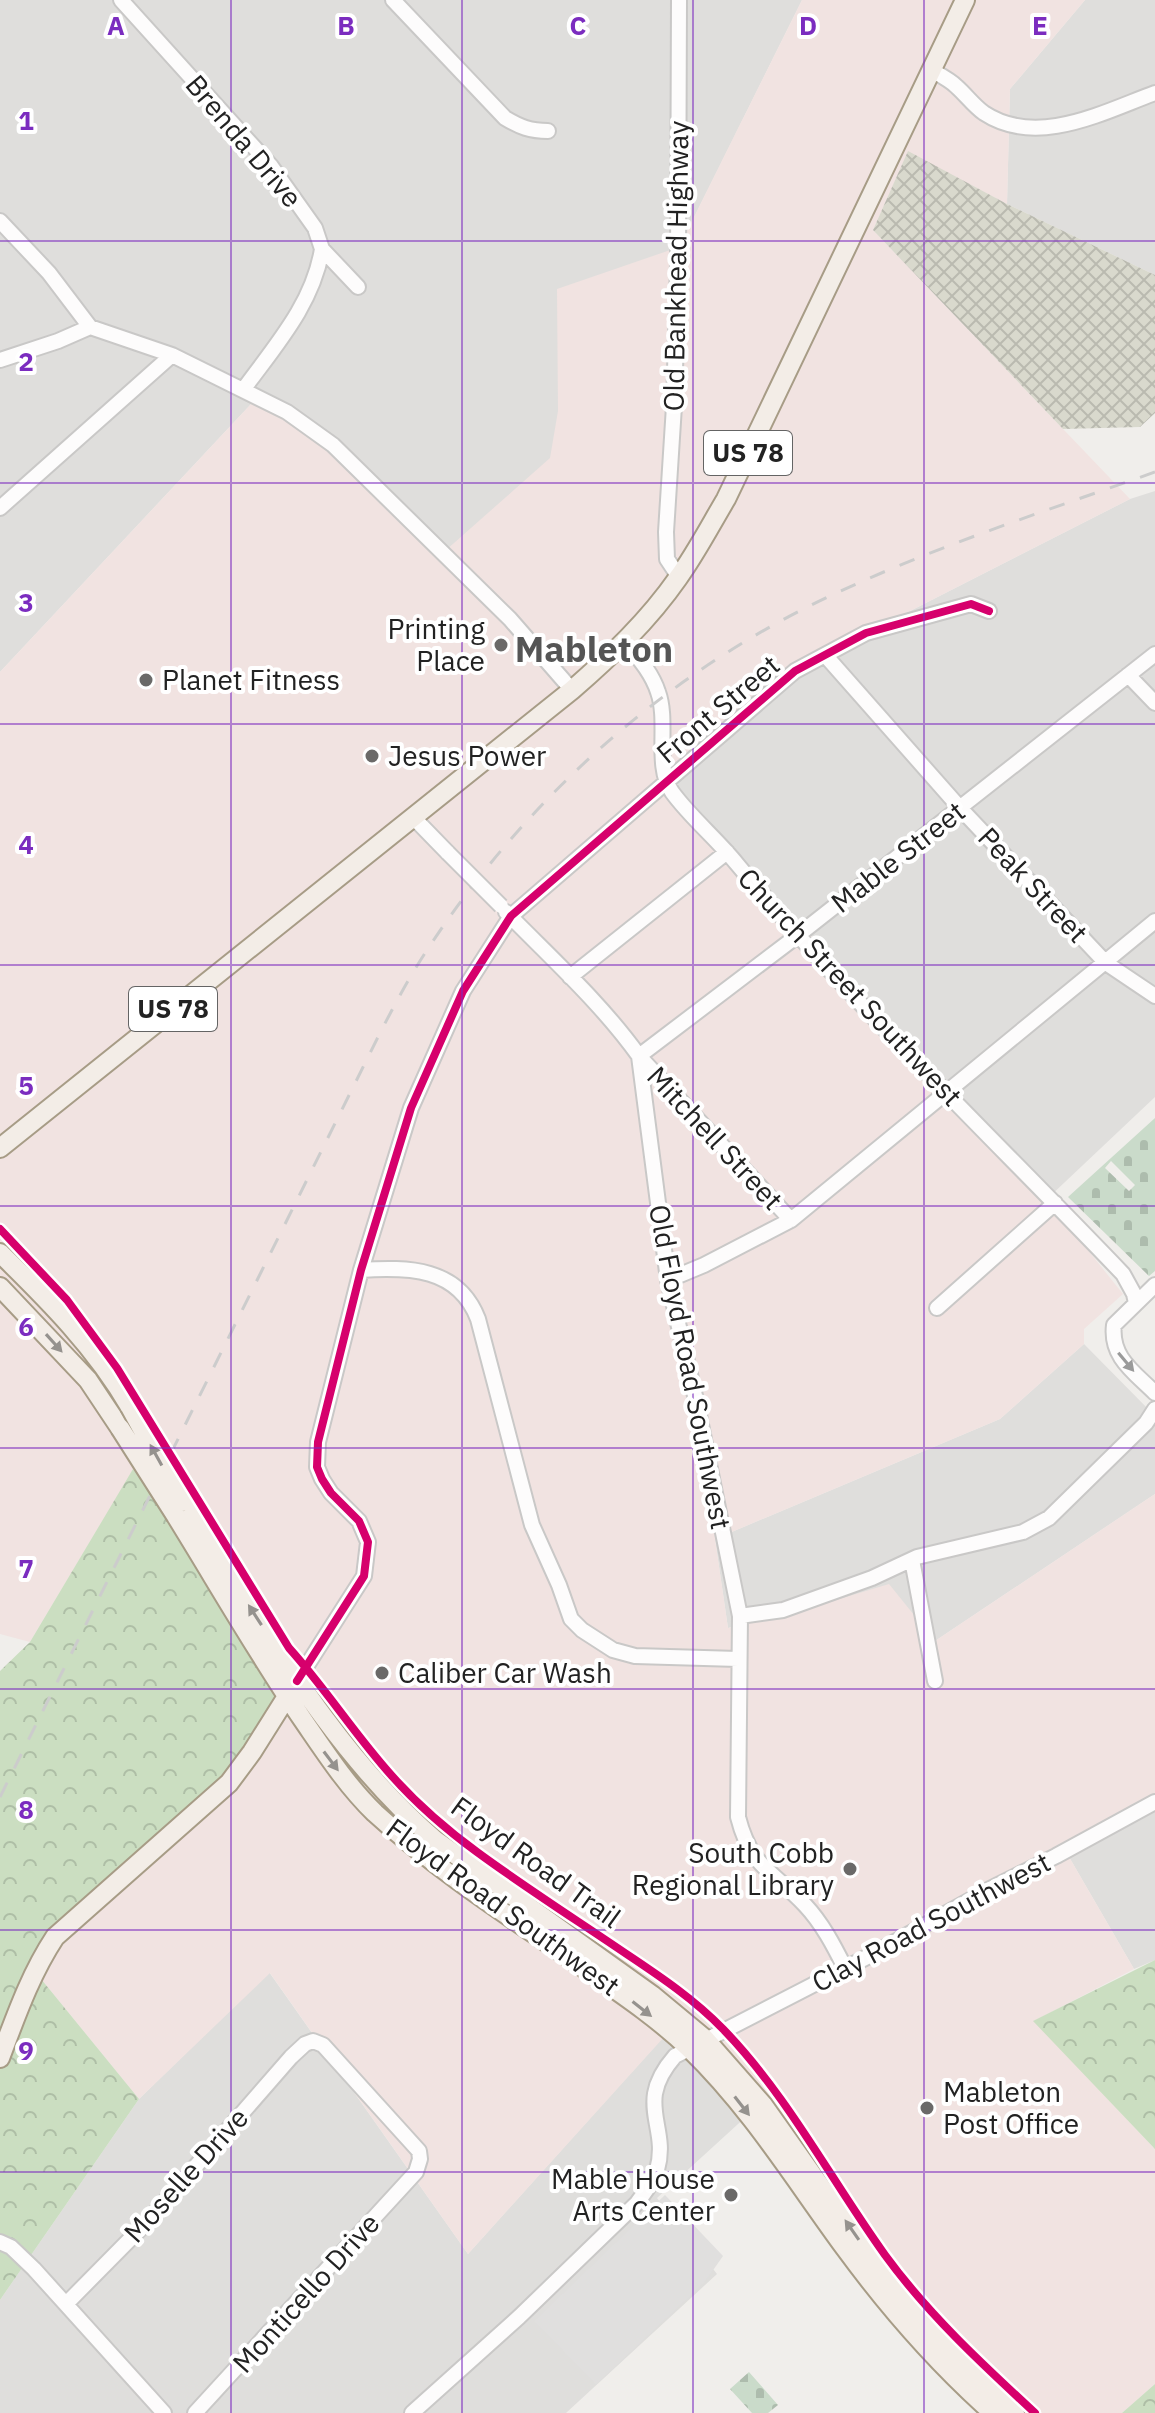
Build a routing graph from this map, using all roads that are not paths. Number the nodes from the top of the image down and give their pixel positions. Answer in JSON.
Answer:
{"nodes":[{"id":1,"x":121,"y":0,"type":"edge"},
{"id":2,"x":393,"y":0,"type":"edge"},
{"id":3,"x":679,"y":0,"type":"edge"},
{"id":4,"x":965,"y":0,"type":"edge"},
{"id":5,"x":931,"y":70,"type":"junction"},
{"id":6,"x":1155,"y":93,"type":"edge"},
{"id":7,"x":548,"y":131,"type":"dead end"},
{"id":8,"x":0,"y":221,"type":"edge"},
{"id":9,"x":322,"y":249,"type":"junction"},
{"id":10,"x":358,"y":287,"type":"dead end"},
{"id":11,"x":90,"y":327,"type":"junction"},
{"id":12,"x":172,"y":355,"type":"junction"},
{"id":13,"x":0,"y":360,"type":"edge"},
{"id":14,"x":243,"y":390,"type":"junction"},
{"id":15,"x":0,"y":508,"type":"edge"},
{"id":16,"x":679,"y":577,"type":"junction"},
{"id":17,"x":989,"y":611,"type":"dead end"},
{"id":18,"x":625,"y":641,"type":"junction"},
{"id":19,"x":1155,"y":654,"type":"edge"},
{"id":20,"x":825,"y":655,"type":"junction"},
{"id":21,"x":1128,"y":675,"type":"junction"},
{"id":22,"x":572,"y":690,"type":"junction"},
{"id":23,"x":1155,"y":703,"type":"edge"},
{"id":24,"x":666,"y":782,"type":"junction"},
{"id":25,"x":960,"y":808,"type":"junction"},
{"id":26,"x":413,"y":817,"type":"junction"},
{"id":27,"x":727,"y":852,"type":"junction"},
{"id":28,"x":506,"y":911,"type":"junction"},
{"id":29,"x":1155,"y":921,"type":"edge"},
{"id":30,"x":797,"y":936,"type":"junction"},
{"id":31,"x":1106,"y":963,"type":"junction"},
{"id":32,"x":570,"y":977,"type":"junction"},
{"id":33,"x":1155,"y":996,"type":"edge"},
{"id":34,"x":639,"y":1056,"type":"junction"},
{"id":35,"x":947,"y":1093,"type":"junction"},
{"id":36,"x":0,"y":1148,"type":"edge"},
{"id":37,"x":1055,"y":1203,"type":"junction"},
{"id":38,"x":791,"y":1220,"type":"junction"},
{"id":39,"x":0,"y":1253,"type":"edge"},
{"id":40,"x":361,"y":1270,"type":"junction"},
{"id":41,"x":1123,"y":1274,"type":"junction"},
{"id":42,"x":668,"y":1280,"type":"junction"},
{"id":43,"x":1154,"y":1286,"type":"edge"},
{"id":44,"x":0,"y":1287,"type":"edge"},
{"id":45,"x":1136,"y":1303,"type":"junction"},
{"id":46,"x":937,"y":1308,"type":"dead end"},
{"id":47,"x":1155,"y":1393,"type":"edge"},
{"id":48,"x":1155,"y":1409,"type":"edge"},
{"id":49,"x":1150,"y":1421,"type":"edge"},
{"id":50,"x":179,"y":1509,"type":"junction"},
{"id":51,"x":912,"y":1560,"type":"junction"},
{"id":52,"x":740,"y":1616,"type":"junction"},
{"id":53,"x":738,"y":1659,"type":"junction"},
{"id":54,"x":935,"y":1681,"type":"dead end"},
{"id":55,"x":292,"y":1689,"type":"junction"},
{"id":56,"x":1155,"y":1802,"type":"edge"},
{"id":57,"x":845,"y":1968,"type":"junction"},
{"id":58,"x":305,"y":2044,"type":"joint"},
{"id":59,"x":698,"y":2044,"type":"junction"},
{"id":60,"x":0,"y":2058,"type":"edge"},
{"id":61,"x":0,"y":2242,"type":"edge"},
{"id":62,"x":66,"y":2304,"type":"junction"},
{"id":63,"x":985,"y":2411,"type":"edge"},
{"id":64,"x":164,"y":2413,"type":"edge"},
{"id":65,"x":195,"y":2413,"type":"edge"},
{"id":66,"x":412,"y":2413,"type":"edge"},
{"id":67,"x":1015,"y":2413,"type":"edge"}],
"edges":[{"from":1,"to":9,"type":"street","name":"Brenda Drive"},
{"from":2,"to":7,"type":"street"},
{"from":3,"to":16,"type":"street","name":"Old Bankhead Highway"},
{"from":4,"to":5,"type":"main road","number":"US 78"},
{"from":5,"to":6,"type":"street"},
{"from":5,"to":16,"type":"main road","number":"US 78"},
{"from":8,"to":11,"type":"street"},
{"from":9,"to":10,"type":"street","name":"Brenda Drive"},
{"from":9,"to":14,"type":"street"},
{"from":11,"to":12,"type":"street"},
{"from":11,"to":13,"type":"street"},
{"from":12,"to":14,"type":"street"},
{"from":12,"to":15,"type":"street"},
{"from":14,"to":22,"type":"street"},
{"from":16,"to":18,"type":"main road","number":"US 78"},
{"from":17,"to":20,"type":"street","name":"Front Street"},
{"from":18,"to":22,"type":"main road","number":"US 78"},
{"from":18,"to":24,"type":"street"},
{"from":19,"to":21,"type":"street","name":"Mable Street"},
{"from":20,"to":24,"type":"street","name":"Front Street"},
{"from":20,"to":25,"type":"street","name":"Peak Street"},
{"from":21,"to":23,"type":"street"},
{"from":21,"to":25,"type":"street","name":"Mable Street"},
{"from":22,"to":26,"type":"main road","number":"US 78"},
{"from":24,"to":27,"type":"street","name":"Church Street Southwest"},
{"from":24,"to":28,"type":"street","name":"Front Street"},
{"from":25,"to":30,"type":"street","name":"Mable Street"},
{"from":25,"to":31,"type":"street","name":"Peak Street"},
{"from":26,"to":28,"type":"street","bridge":true},
{"from":26,"to":36,"type":"main road","number":"US 78"},
{"from":27,"to":30,"type":"street","name":"Church Street Southwest"},
{"from":27,"to":32,"type":"street"},
{"from":28,"to":32,"type":"street"},
{"from":28,"to":40,"type":"street","name":"Front Street"},
{"from":29,"to":31,"type":"street"},
{"from":30,"to":34,"type":"street","name":"Mable Street"},
{"from":30,"to":35,"type":"street","name":"Church Street Southwest"},
{"from":31,"to":33,"type":"street","name":"Peak Street"},
{"from":31,"to":35,"type":"street"},
{"from":32,"to":34,"type":"street"},
{"from":34,"to":38,"type":"street","name":"Mitchell Street"},
{"from":34,"to":42,"type":"street","name":"Old Floyd Road Southwest"},
{"from":35,"to":37,"type":"street","name":"Church Street Southwest"},
{"from":35,"to":38,"type":"street"},
{"from":37,"to":41,"type":"street","name":"Church Street Southwest"},
{"from":37,"to":46,"type":"street"},
{"from":38,"to":42,"type":"street"},
{"from":50,"to":39,"type":"main road","name":"Floyd Road Southwest","one_way":true,"bridge":true},
{"from":40,"to":53,"type":"street"},
{"from":40,"to":55,"type":"street","name":"Front Street"},
{"from":41,"to":43,"type":"street"},
{"from":41,"to":45,"type":"street","name":"Church Street Southwest"},
{"from":42,"to":52,"type":"street","name":"Old Floyd Road Southwest"},
{"from":43,"to":45,"type":"street"},
{"from":44,"to":50,"type":"main road","name":"Floyd Road Southwest","one_way":true,"bridge":true},
{"from":45,"to":47,"type":"street","one_way":true},
{"from":48,"to":49,"type":"street"},
{"from":49,"to":51,"type":"street"},
{"from":50,"to":55,"type":"main road","name":"Floyd Road Southwest"},
{"from":51,"to":52,"type":"street"},
{"from":51,"to":54,"type":"street"},
{"from":52,"to":53,"type":"street","name":"Old Floyd Road Southwest"},
{"from":53,"to":57,"type":"street","name":"Old Floyd Road Southwest"},
{"from":55,"to":59,"type":"main road","name":"Floyd Road Southwest"},
{"from":55,"to":60,"type":"main road"},
{"from":56,"to":57,"type":"street","name":"Clay Road Southwest"},
{"from":57,"to":59,"type":"street","name":"Clay Road Southwest"},
{"from":58,"to":62,"type":"street","name":"Moselle Drive"},
{"from":58,"to":65,"type":"street","name":"Monticello Drive"},
{"from":59,"to":63,"type":"main road","name":"Floyd Road Southwest","one_way":true},
{"from":59,"to":66,"type":"street","name":"Clay Road Southwest"},
{"from":67,"to":59,"type":"main road","name":"Floyd Road Southwest","one_way":true},
{"from":61,"to":62,"type":"street"},
{"from":62,"to":64,"type":"street"}]}
